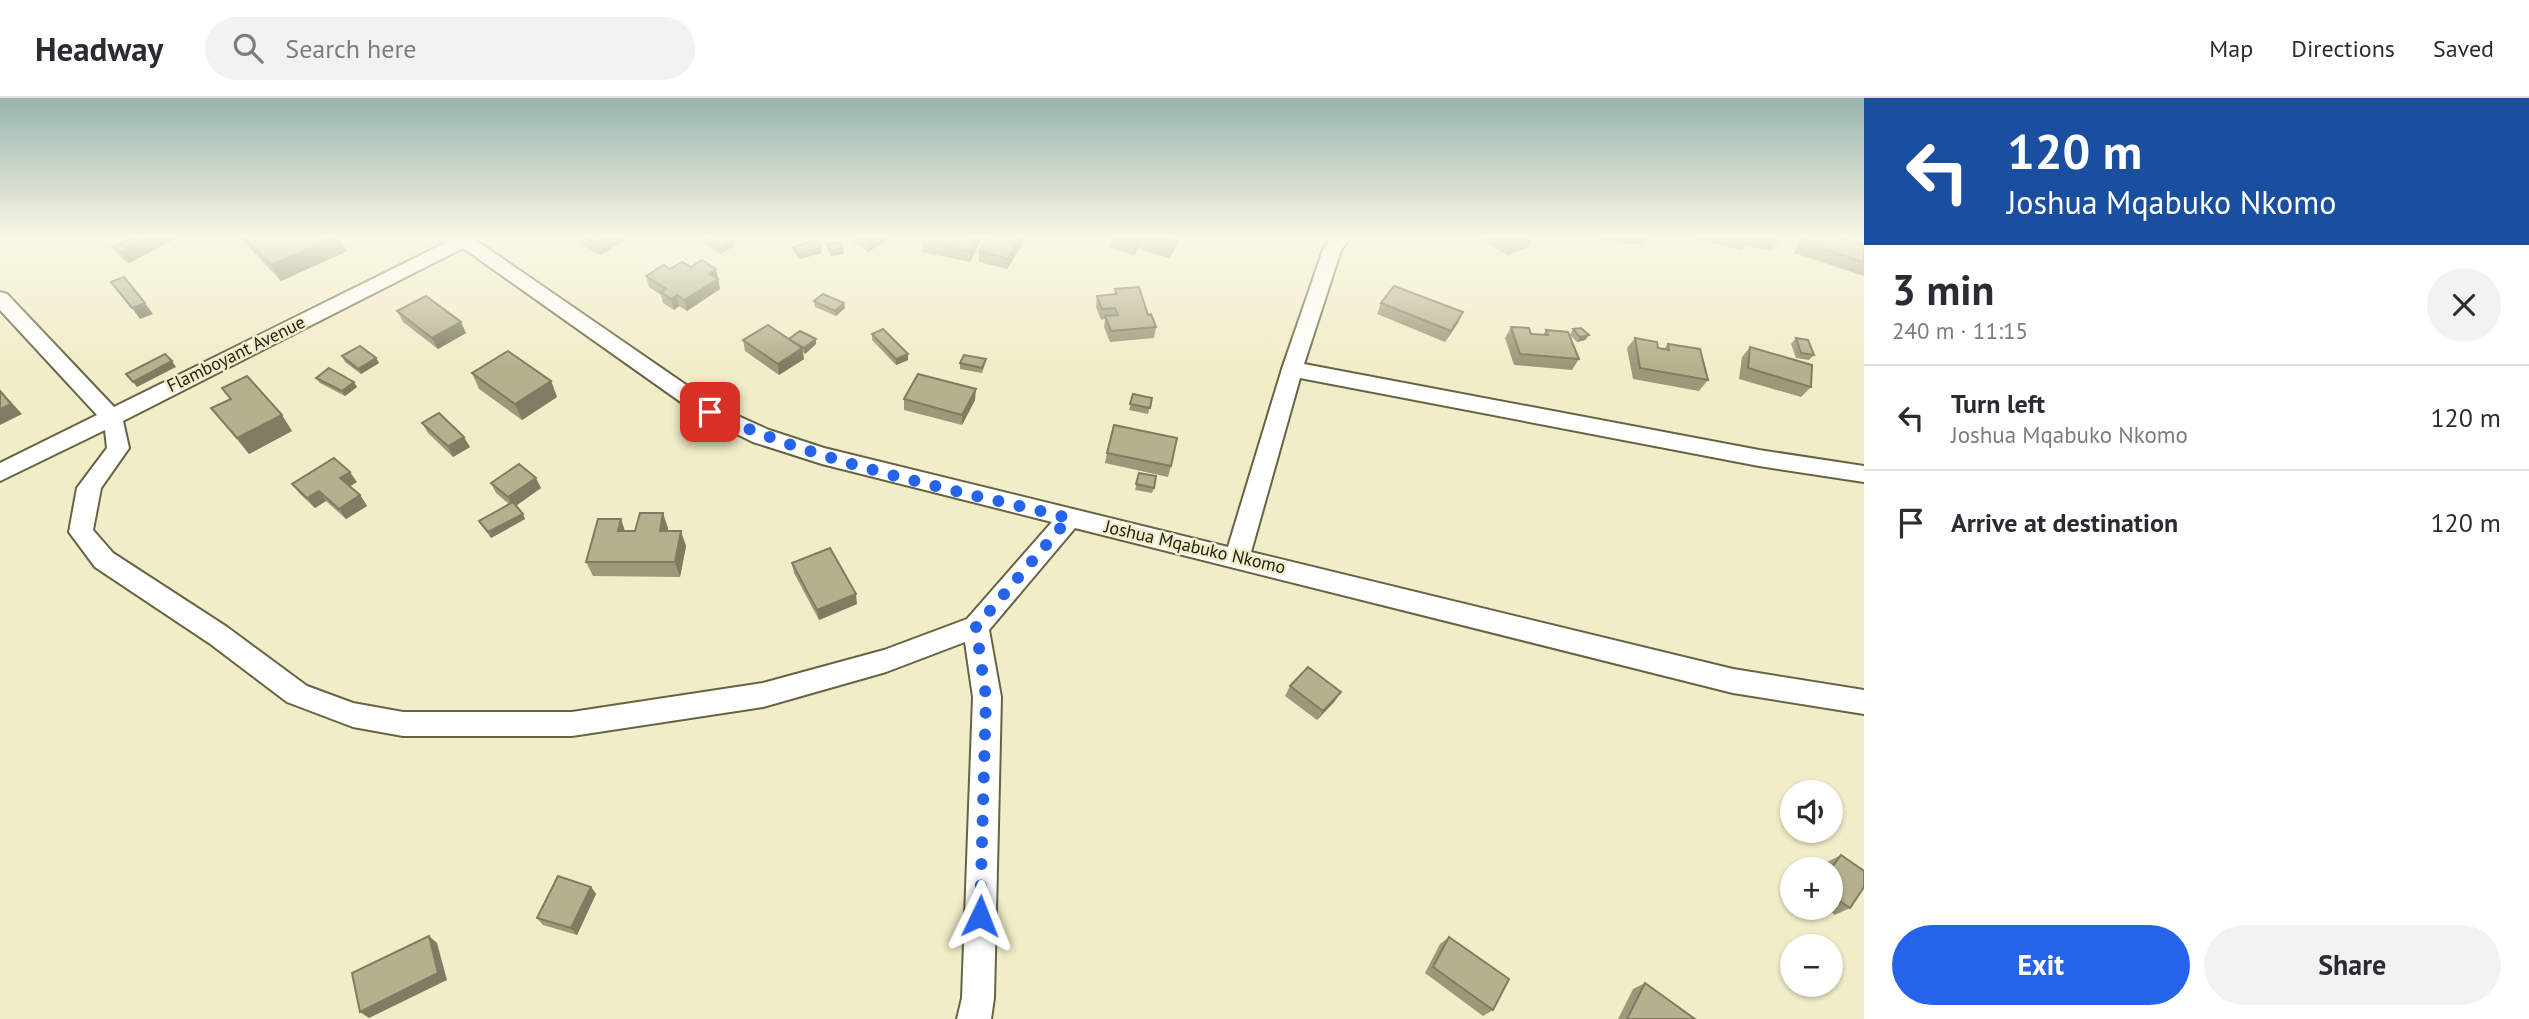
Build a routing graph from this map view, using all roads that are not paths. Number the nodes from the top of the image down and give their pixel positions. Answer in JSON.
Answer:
{"nodes":[{"id":1,"x":384,"y":279,"type":"edge"},
{"id":2,"x":523,"y":279,"type":"edge"},
{"id":3,"x":1322,"y":279,"type":"edge"},
{"id":4,"x":0,"y":298,"type":"edge"},
{"id":5,"x":1292,"y":369,"type":"junction"},
{"id":6,"x":111,"y":417,"type":"junction"},
{"id":7,"x":0,"y":473,"type":"edge"},
{"id":8,"x":1864,"y":474,"type":"edge"},
{"id":9,"x":1069,"y":518,"type":"junction"},
{"id":10,"x":1237,"y":556,"type":"junction"},
{"id":11,"x":976,"y":627,"type":"junction"},
{"id":12,"x":1864,"y":702,"type":"edge"},
{"id":13,"x":974,"y":1019,"type":"edge"}],
"edges":[{"from":1,"to":6,"type":"street","name":"Flamboyant Avenue"},
{"from":2,"to":9,"type":"street","name":"Joshua Mqabuko Nkomo"},
{"from":3,"to":5,"type":"street"},
{"from":4,"to":6,"type":"street"},
{"from":5,"to":8,"type":"street"},
{"from":5,"to":10,"type":"street"},
{"from":6,"to":7,"type":"street","name":"Flamboyant Avenue"},
{"from":6,"to":11,"type":"street"},
{"from":9,"to":10,"type":"street","name":"Joshua Mqabuko Nkomo"},
{"from":9,"to":11,"type":"street"},
{"from":10,"to":12,"type":"street","name":"Joshua Mqabuko Nkomo"},
{"from":11,"to":13,"type":"street"}]}
